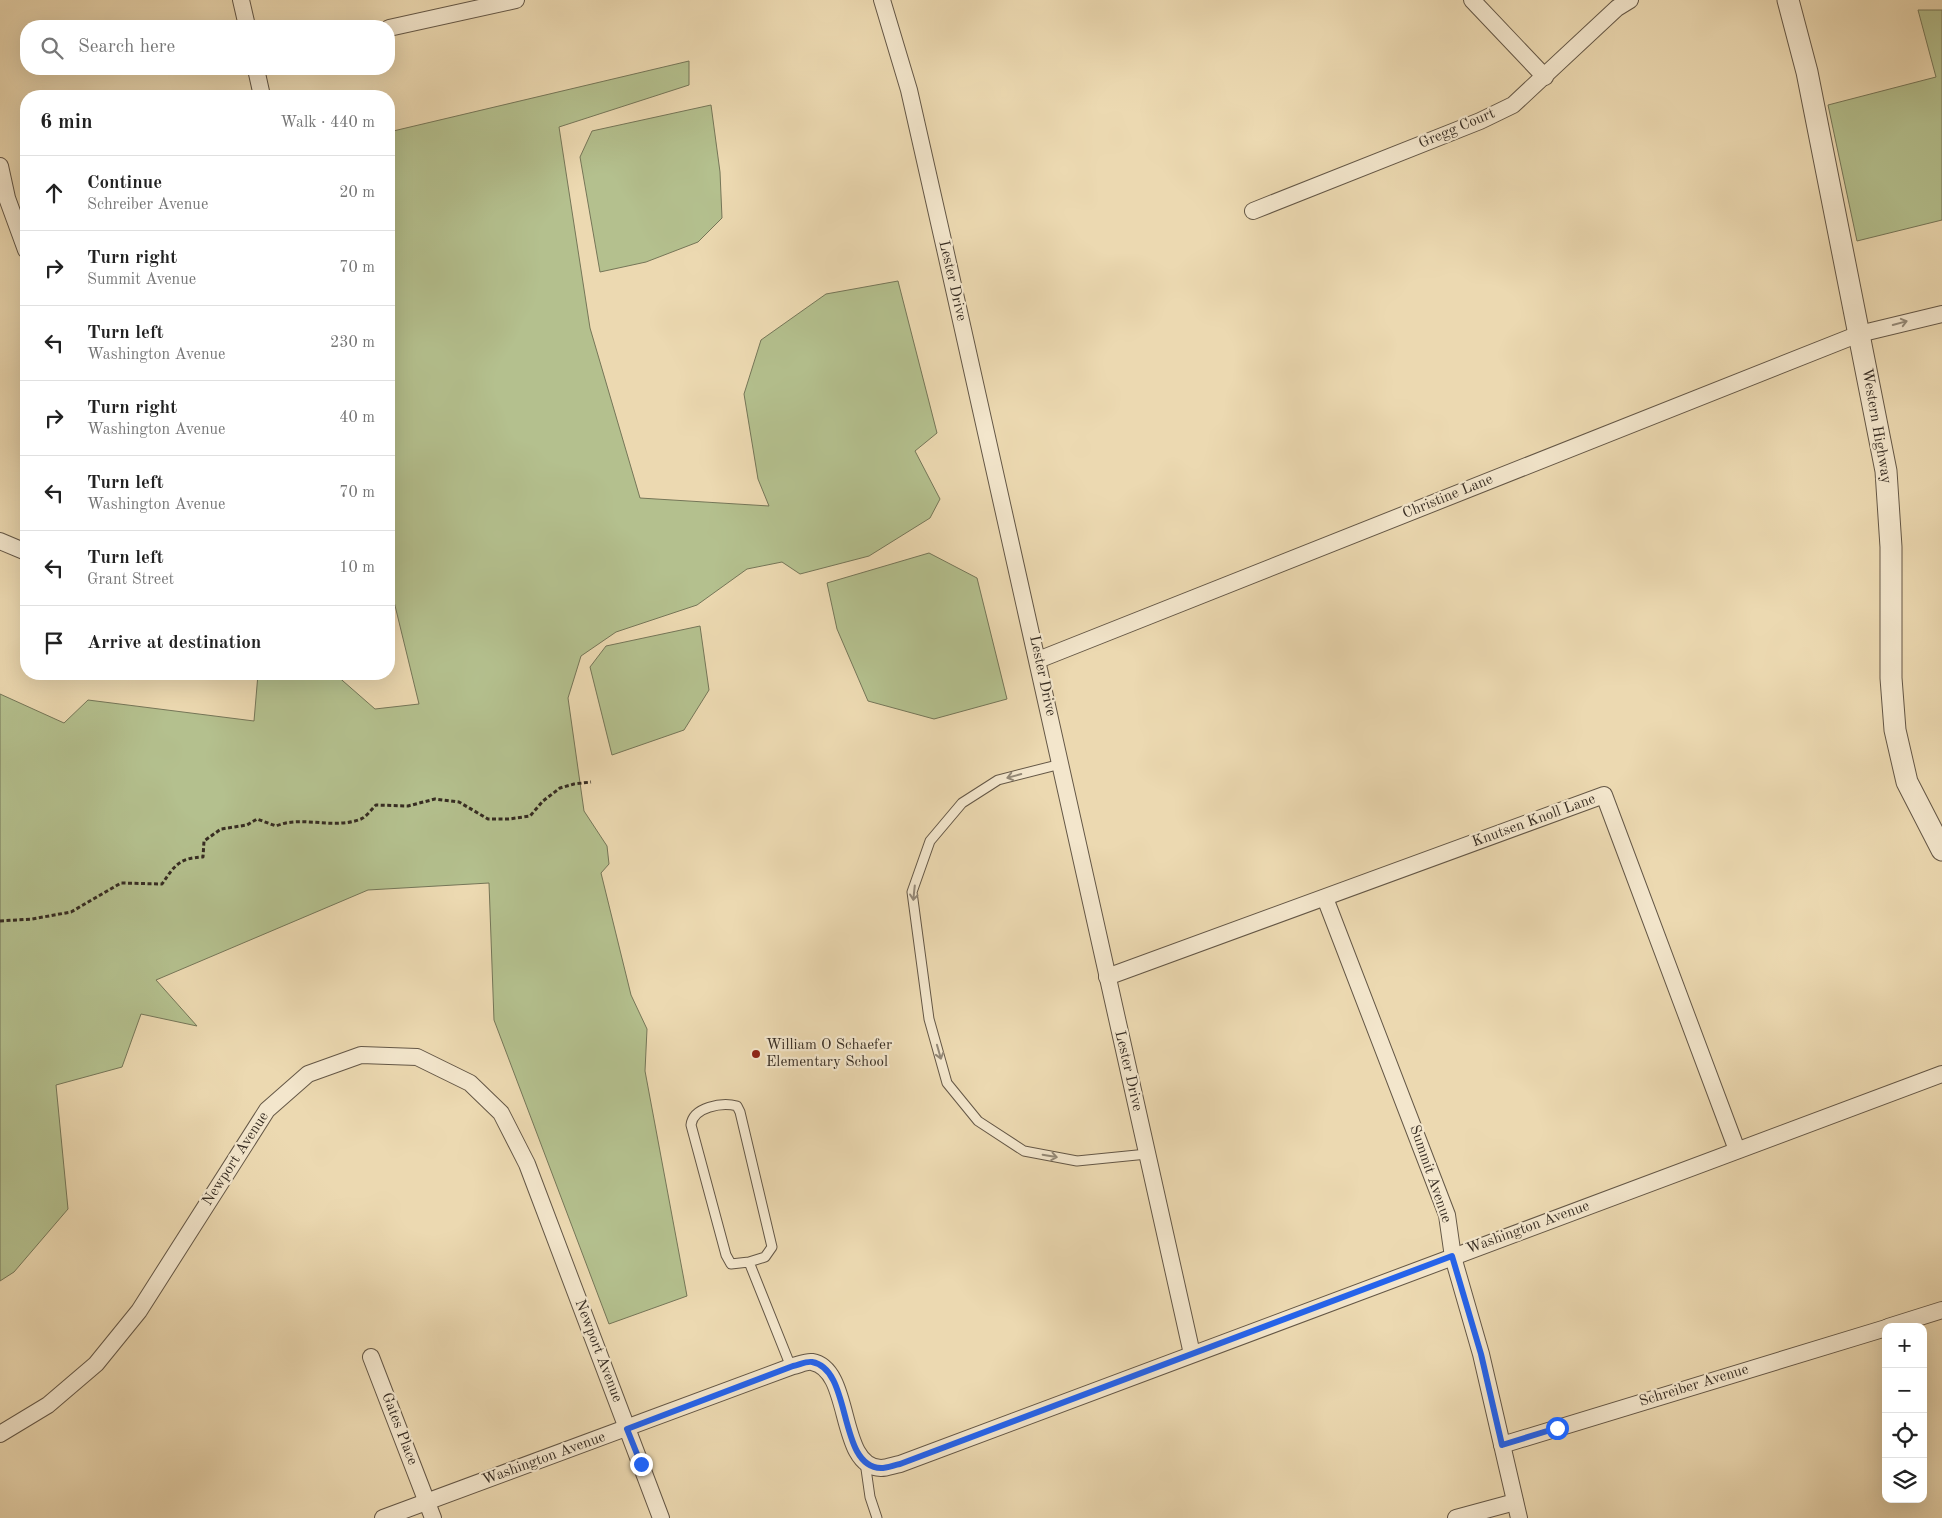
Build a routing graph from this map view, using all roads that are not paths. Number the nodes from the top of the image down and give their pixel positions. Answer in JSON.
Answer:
{"nodes":[{"id":1,"x":241,"y":0,"type":"edge"},
{"id":2,"x":516,"y":0,"type":"edge"},
{"id":3,"x":882,"y":0,"type":"edge"},
{"id":4,"x":1472,"y":0,"type":"edge"},
{"id":5,"x":1630,"y":0,"type":"edge"},
{"id":6,"x":1788,"y":0,"type":"edge"},
{"id":7,"x":245,"y":20,"type":"edge"},
{"id":8,"x":395,"y":27,"type":"edge"},
{"id":9,"x":257,"y":75,"type":"edge"},
{"id":10,"x":1545,"y":77,"type":"junction"},
{"id":11,"x":261,"y":90,"type":"edge"},
{"id":12,"x":0,"y":166,"type":"edge"},
{"id":13,"x":4,"y":199,"type":"edge"},
{"id":14,"x":1254,"y":211,"type":"dead end"},
{"id":15,"x":20,"y":236,"type":"edge"},
{"id":16,"x":1942,"y":314,"type":"edge"},
{"id":17,"x":1859,"y":334,"type":"junction"},
{"id":18,"x":0,"y":541,"type":"edge"},
{"id":19,"x":20,"y":549,"type":"edge"},
{"id":20,"x":1038,"y":660,"type":"junction"},
{"id":21,"x":1061,"y":764,"type":"junction"},
{"id":22,"x":1942,"y":850,"type":"edge"},
{"id":23,"x":1325,"y":898,"type":"junction"},
{"id":24,"x":1107,"y":977,"type":"junction"},
{"id":25,"x":1942,"y":1074,"type":"edge"},
{"id":26,"x":1738,"y":1150,"type":"junction"},
{"id":27,"x":1147,"y":1154,"type":"junction"},
{"id":28,"x":1452,"y":1256,"type":"junction"},
{"id":29,"x":749,"y":1262,"type":"junction"},
{"id":30,"x":1942,"y":1310,"type":"edge"},
{"id":31,"x":1900,"y":1323,"type":"edge"},
{"id":32,"x":1882,"y":1329,"type":"edge"},
{"id":33,"x":1192,"y":1354,"type":"junction"},
{"id":34,"x":371,"y":1357,"type":"dead end"},
{"id":35,"x":791,"y":1367,"type":"junction"},
{"id":36,"x":627,"y":1429,"type":"junction"},
{"id":37,"x":0,"y":1434,"type":"edge"},
{"id":38,"x":1502,"y":1445,"type":"junction"},
{"id":39,"x":864,"y":1462,"type":"junction"},
{"id":40,"x":427,"y":1502,"type":"junction"},
{"id":41,"x":1515,"y":1502,"type":"junction"},
{"id":42,"x":383,"y":1518,"type":"edge"},
{"id":43,"x":433,"y":1518,"type":"edge"},
{"id":44,"x":661,"y":1518,"type":"edge"},
{"id":45,"x":877,"y":1518,"type":"edge"},
{"id":46,"x":1456,"y":1518,"type":"edge"},
{"id":47,"x":1519,"y":1518,"type":"edge"}],
"edges":[{"from":1,"to":7,"type":"street"},
{"from":2,"to":8,"type":"street"},
{"from":3,"to":20,"type":"street","name":"Lester Drive"},
{"from":4,"to":10,"type":"street"},
{"from":5,"to":10,"type":"street","name":"Gregg Court"},
{"from":6,"to":17,"type":"street","name":"Western Highway"},
{"from":9,"to":11,"type":"street"},
{"from":10,"to":14,"type":"street","name":"Gregg Court"},
{"from":12,"to":13,"type":"street"},
{"from":13,"to":15,"type":"street"},
{"from":17,"to":16,"type":"street","name":"Christine Lane","one_way":true},
{"from":17,"to":20,"type":"street","name":"Christine Lane"},
{"from":17,"to":22,"type":"street","name":"Western Highway"},
{"from":18,"to":19,"type":"street"},
{"from":20,"to":21,"type":"street","name":"Lester Drive"},
{"from":21,"to":24,"type":"street","name":"Lester Drive"},
{"from":21,"to":27,"type":"lane","one_way":true},
{"from":23,"to":24,"type":"street","name":"Knutsen Knoll Lane"},
{"from":23,"to":26,"type":"street","name":"Knutsen Knoll Lane"},
{"from":23,"to":28,"type":"street","name":"Summit Avenue"},
{"from":24,"to":27,"type":"street","name":"Lester Drive"},
{"from":25,"to":26,"type":"street","name":"Washington Avenue"},
{"from":26,"to":28,"type":"street","name":"Washington Avenue"},
{"from":27,"to":33,"type":"street","name":"Lester Drive"},
{"from":28,"to":33,"type":"street","name":"Washington Avenue"},
{"from":28,"to":38,"type":"street","name":"Summit Avenue"},
{"from":29,"to":29,"type":"lane"},
{"from":29,"to":35,"type":"lane"},
{"from":30,"to":31,"type":"street","name":"Schreiber Avenue"},
{"from":32,"to":38,"type":"street","name":"Schreiber Avenue"},
{"from":33,"to":39,"type":"street","name":"Washington Avenue"},
{"from":34,"to":40,"type":"street","name":"Gates Place"},
{"from":35,"to":36,"type":"street","name":"Washington Avenue"},
{"from":35,"to":39,"type":"street","name":"Washington Avenue"},
{"from":36,"to":37,"type":"street","name":"Newport Avenue"},
{"from":36,"to":40,"type":"street","name":"Washington Avenue"},
{"from":36,"to":44,"type":"street","name":"Newport Avenue"},
{"from":38,"to":41,"type":"street","name":"Summit Avenue"},
{"from":39,"to":45,"type":"lane"},
{"from":40,"to":42,"type":"street","name":"Washington Avenue"},
{"from":40,"to":43,"type":"street","name":"Gates Place"},
{"from":41,"to":46,"type":"street"},
{"from":41,"to":47,"type":"street","name":"Summit Avenue"}]}
